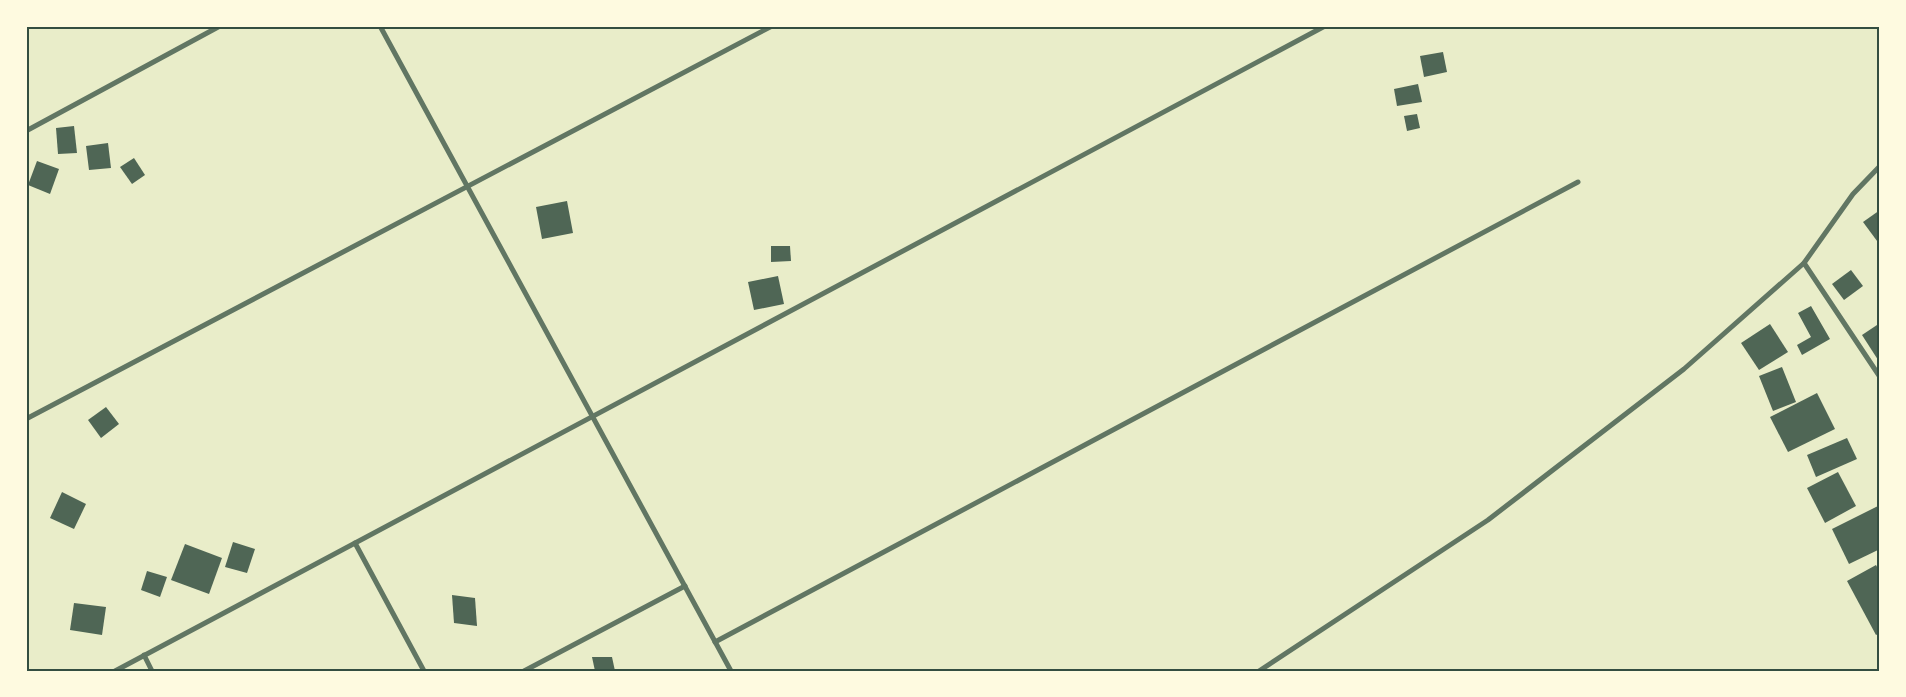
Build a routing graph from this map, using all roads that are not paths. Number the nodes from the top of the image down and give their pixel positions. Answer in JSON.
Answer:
{"nodes":[{"id":1,"x":220,"y":26,"type":"edge"},
{"id":2,"x":380,"y":26,"type":"edge"},
{"id":3,"x":772,"y":26,"type":"edge"},
{"id":4,"x":1325,"y":26,"type":"edge"},
{"id":5,"x":26,"y":131,"type":"edge"},
{"id":6,"x":1880,"y":166,"type":"edge"},
{"id":7,"x":1578,"y":182,"type":"dead end"},
{"id":8,"x":468,"y":187,"type":"junction"},
{"id":9,"x":1804,"y":263,"type":"junction"},
{"id":10,"x":1880,"y":377,"type":"edge"},
{"id":11,"x":593,"y":416,"type":"junction"},
{"id":12,"x":26,"y":419,"type":"edge"},
{"id":13,"x":355,"y":543,"type":"junction"},
{"id":14,"x":685,"y":586,"type":"junction"},
{"id":15,"x":715,"y":642,"type":"junction"},
{"id":16,"x":144,"y":655,"type":"junction"},
{"id":17,"x":115,"y":671,"type":"edge"},
{"id":18,"x":152,"y":671,"type":"edge"},
{"id":19,"x":424,"y":671,"type":"edge"},
{"id":20,"x":524,"y":671,"type":"edge"},
{"id":21,"x":731,"y":671,"type":"edge"},
{"id":22,"x":1259,"y":671,"type":"edge"}],
"edges":[{"from":1,"to":5,"type":"street"},
{"from":2,"to":8,"type":"street"},
{"from":3,"to":8,"type":"street"},
{"from":4,"to":11,"type":"street"},
{"from":6,"to":9,"type":"street"},
{"from":7,"to":15,"type":"street"},
{"from":8,"to":11,"type":"street"},
{"from":8,"to":12,"type":"street"},
{"from":9,"to":10,"type":"street"},
{"from":9,"to":22,"type":"street"},
{"from":11,"to":13,"type":"street"},
{"from":11,"to":14,"type":"street"},
{"from":13,"to":16,"type":"street"},
{"from":13,"to":19,"type":"street"},
{"from":14,"to":15,"type":"street"},
{"from":14,"to":20,"type":"street"},
{"from":15,"to":21,"type":"street"},
{"from":16,"to":17,"type":"street"},
{"from":16,"to":18,"type":"street"}]}
